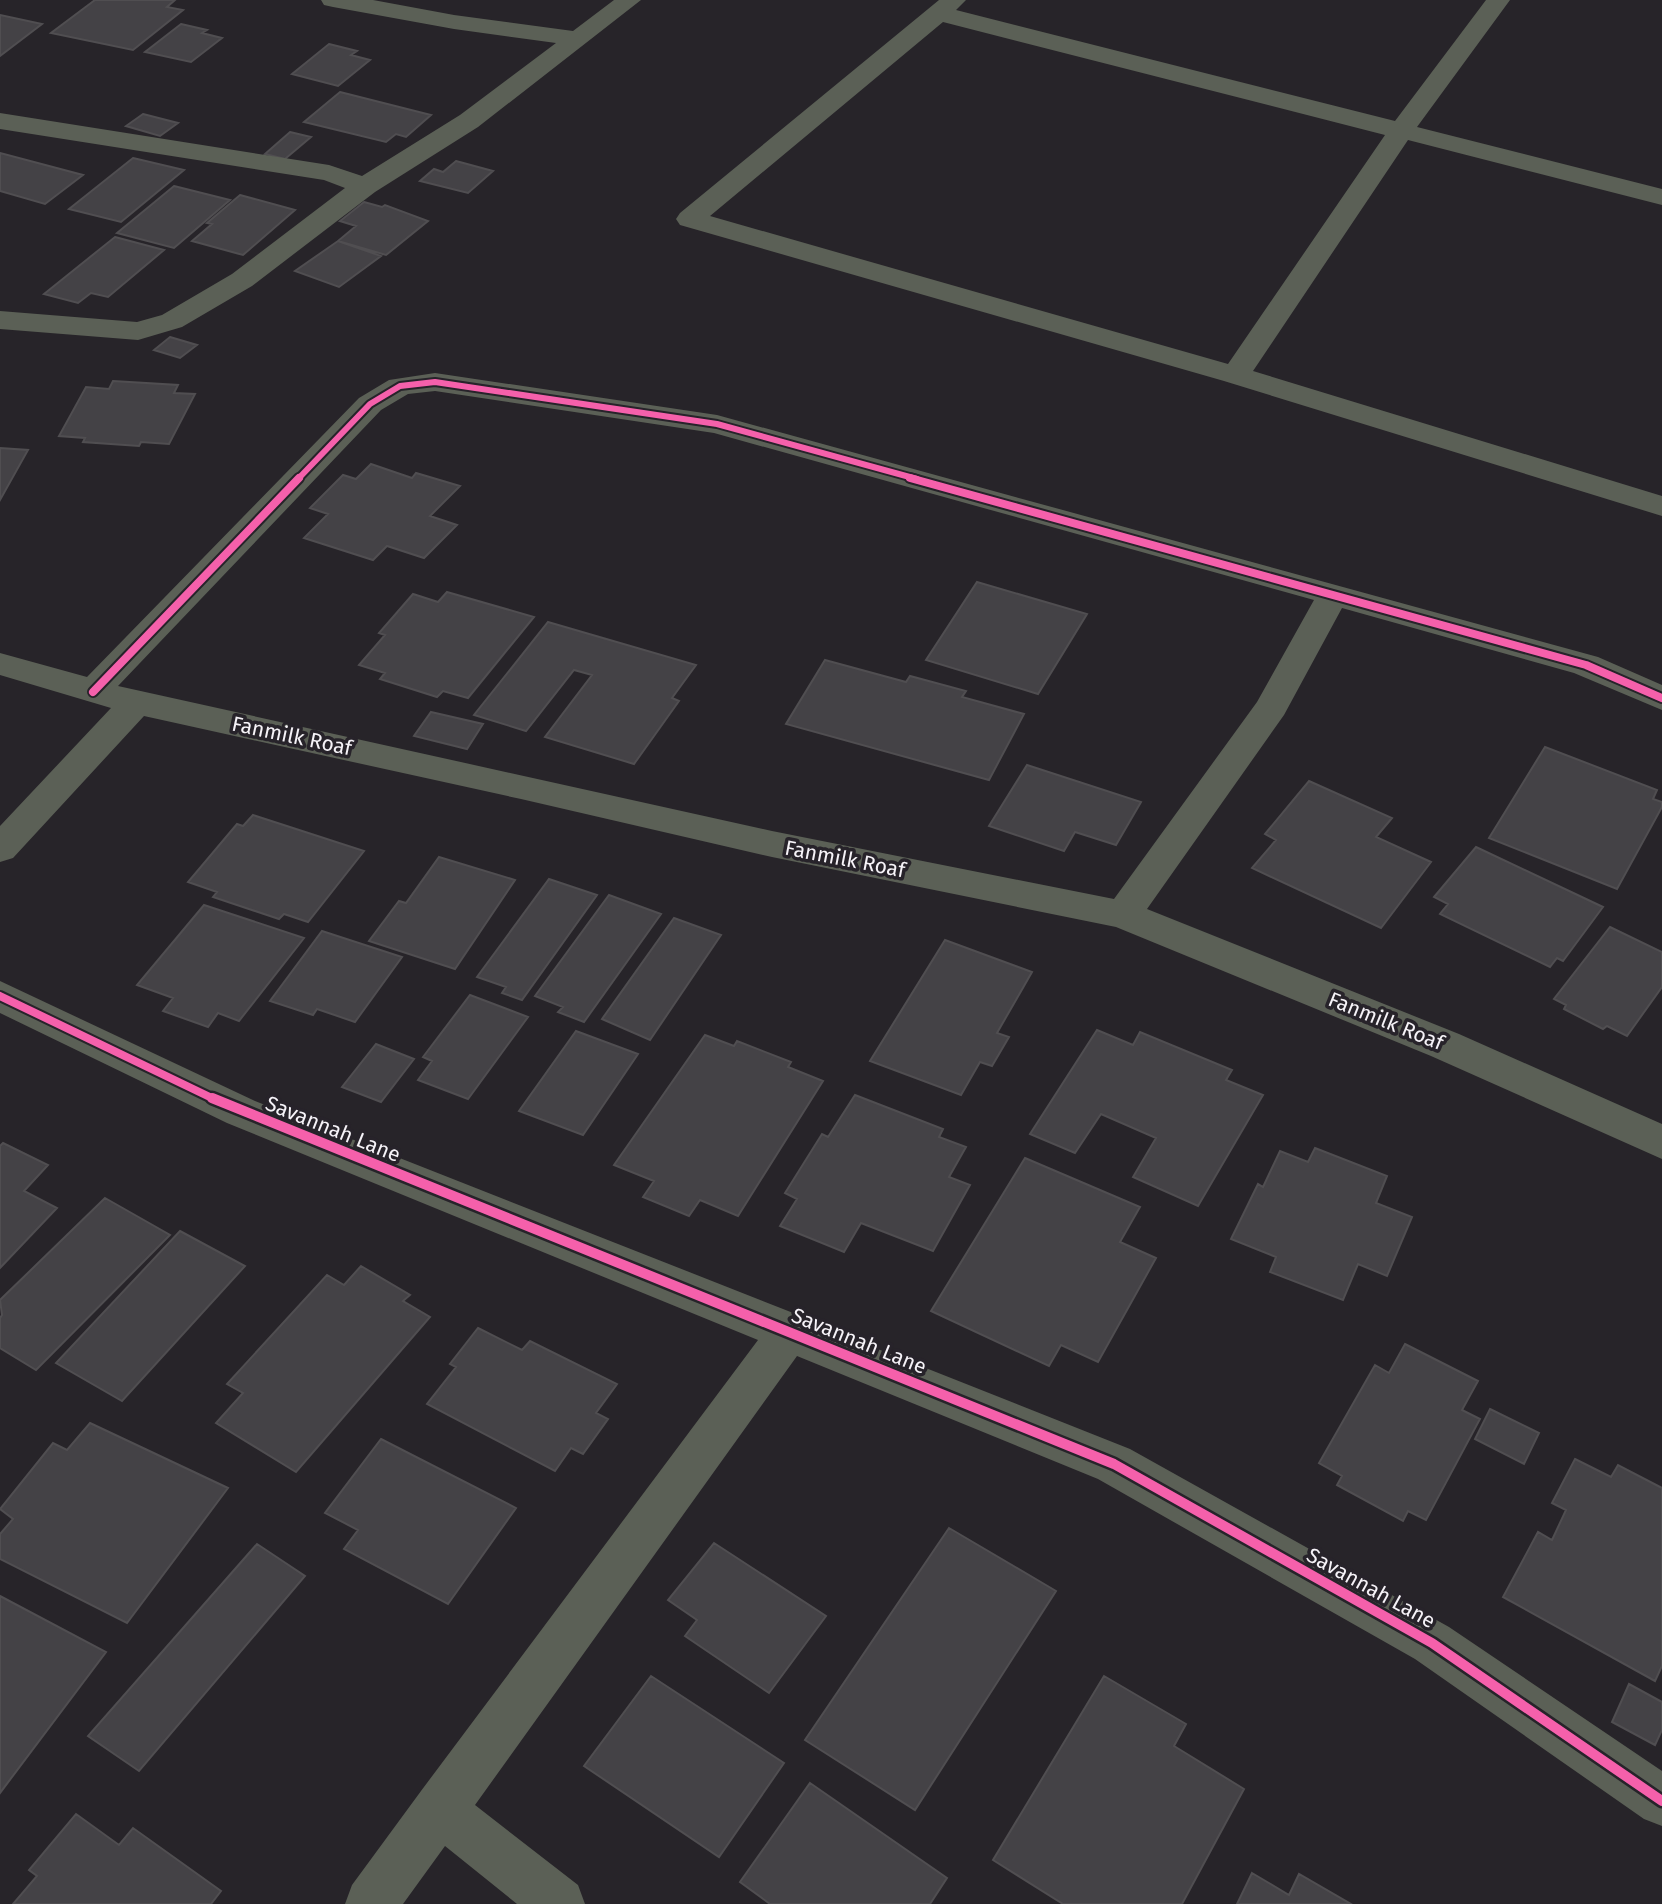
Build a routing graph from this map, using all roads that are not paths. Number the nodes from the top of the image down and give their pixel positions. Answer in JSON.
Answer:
{"nodes":[{"id":1,"x":333,"y":0,"type":"edge"},
{"id":2,"x":629,"y":0,"type":"edge"},
{"id":3,"x":1498,"y":0,"type":"edge"},
{"id":4,"x":946,"y":6,"type":"edge"},
{"id":5,"x":578,"y":39,"type":"junction"},
{"id":6,"x":0,"y":121,"type":"edge"},
{"id":7,"x":1400,"y":132,"type":"junction"},
{"id":8,"x":365,"y":186,"type":"junction"},
{"id":9,"x":1662,"y":197,"type":"edge"},
{"id":10,"x":0,"y":320,"type":"edge"},
{"id":11,"x":1235,"y":374,"type":"junction"},
{"id":12,"x":1662,"y":472,"type":"edge"},
{"id":13,"x":1655,"y":504,"type":"edge"},
{"id":14,"x":1333,"y":595,"type":"junction"},
{"id":15,"x":0,"y":664,"type":"edge"},
{"id":16,"x":93,"y":692,"type":"junction"},
{"id":17,"x":1662,"y":698,"type":"edge"},
{"id":18,"x":136,"y":703,"type":"junction"},
{"id":19,"x":0,"y":849,"type":"edge"},
{"id":20,"x":1123,"y":915,"type":"junction"},
{"id":21,"x":0,"y":996,"type":"edge"},
{"id":22,"x":1662,"y":1142,"type":"edge"},
{"id":23,"x":790,"y":1331,"type":"junction"},
{"id":24,"x":1662,"y":1801,"type":"edge"},
{"id":25,"x":439,"y":1809,"type":"junction"},
{"id":26,"x":371,"y":1904,"type":"edge"},
{"id":27,"x":559,"y":1904,"type":"edge"}],
"edges":[{"from":1,"to":5,"type":"street"},
{"from":2,"to":5,"type":"street"},
{"from":3,"to":7,"type":"street"},
{"from":4,"to":7,"type":"street"},
{"from":4,"to":11,"type":"street"},
{"from":5,"to":8,"type":"street"},
{"from":6,"to":8,"type":"street"},
{"from":7,"to":9,"type":"street"},
{"from":7,"to":11,"type":"street"},
{"from":8,"to":10,"type":"street"},
{"from":11,"to":13,"type":"street"},
{"from":12,"to":13,"type":"street"},
{"from":14,"to":16,"type":"street"},
{"from":14,"to":17,"type":"street"},
{"from":14,"to":20,"type":"street"},
{"from":15,"to":16,"type":"street","name":"Fanmilk Roaf"},
{"from":16,"to":18,"type":"street","name":"Fanmilk Roaf"},
{"from":18,"to":19,"type":"street"},
{"from":18,"to":20,"type":"street","name":"Fanmilk Roaf"},
{"from":20,"to":22,"type":"street","name":"Fanmilk Roaf"},
{"from":21,"to":23,"type":"street","name":"Savannah Lane"},
{"from":23,"to":24,"type":"street","name":"Savannah Lane"},
{"from":23,"to":25,"type":"street"},
{"from":25,"to":26,"type":"street"},
{"from":25,"to":27,"type":"street"}]}
